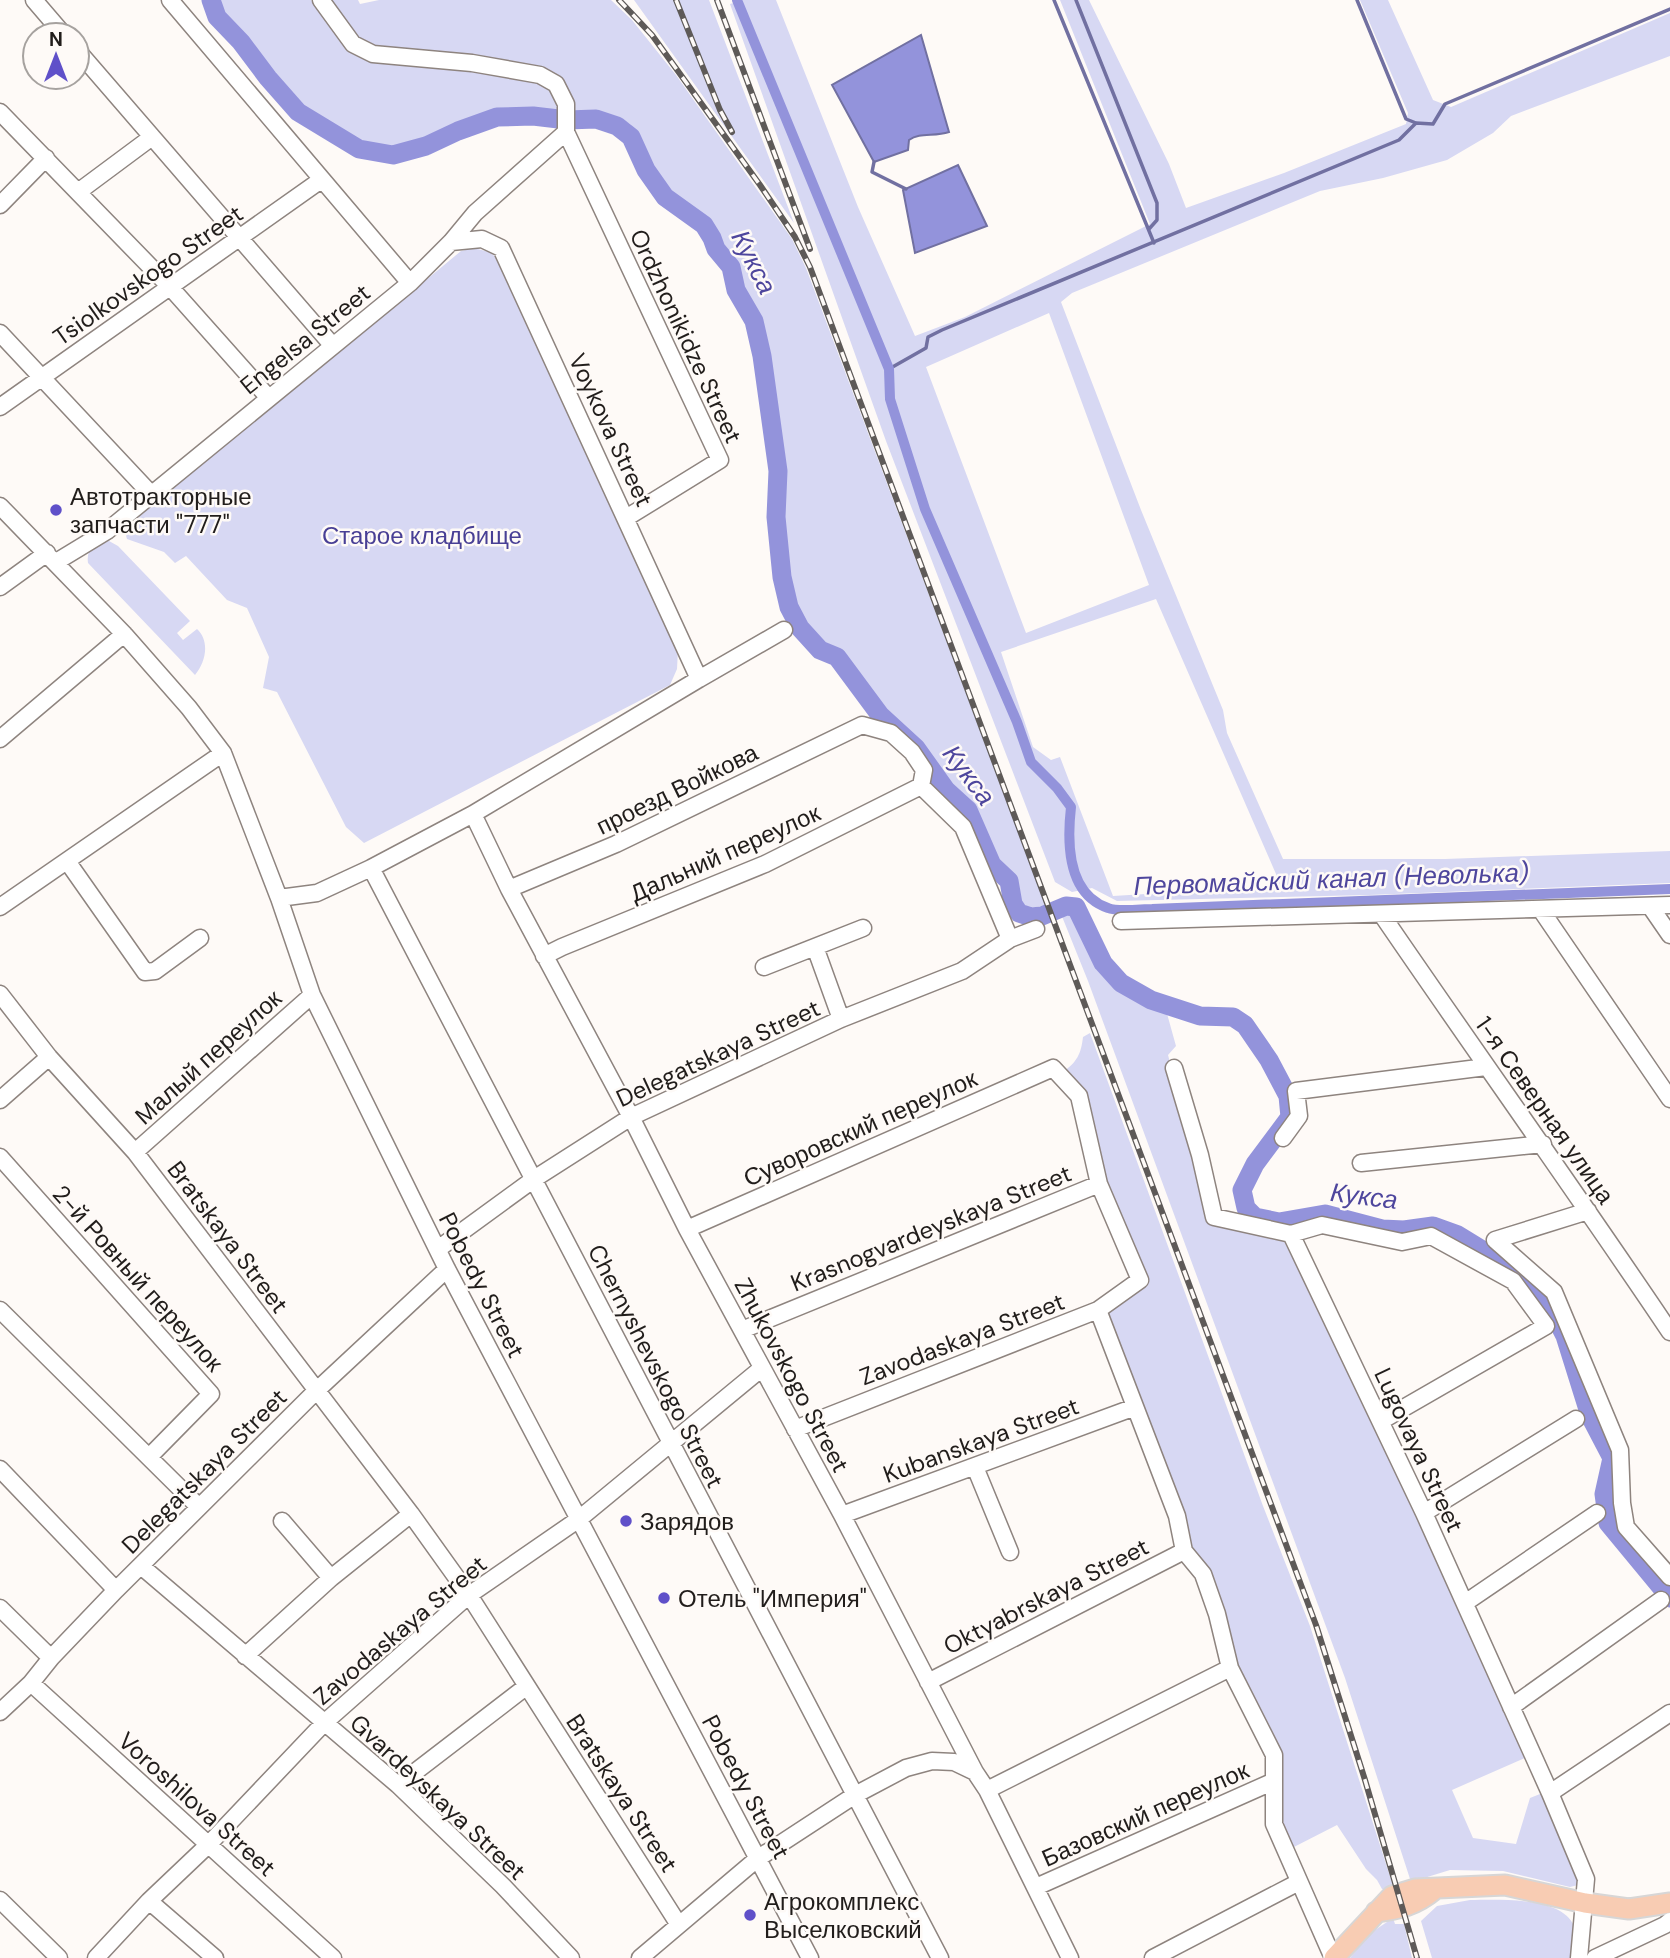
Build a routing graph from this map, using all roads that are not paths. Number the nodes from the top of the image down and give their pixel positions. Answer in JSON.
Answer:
{"nodes":[{"id":1,"x":34,"y":0,"type":"edge"},
{"id":2,"x":170,"y":0,"type":"edge"},
{"id":3,"x":321,"y":0,"type":"edge"},
{"id":4,"x":52,"y":21,"type":"edge"},
{"id":5,"x":91,"y":66,"type":"edge"},
{"id":6,"x":0,"y":112,"type":"edge"},
{"id":7,"x":566,"y":132,"type":"junction"},
{"id":8,"x":152,"y":136,"type":"junction"},
{"id":9,"x":46,"y":158,"type":"junction"},
{"id":10,"x":321,"y":180,"type":"junction"},
{"id":11,"x":78,"y":192,"type":"junction"},
{"id":12,"x":0,"y":205,"type":"edge"},
{"id":13,"x":240,"y":238,"type":"junction"},
{"id":14,"x":452,"y":242,"type":"junction"},
{"id":15,"x":410,"y":283,"type":"junction"},
{"id":16,"x":171,"y":288,"type":"junction"},
{"id":17,"x":0,"y":333,"type":"edge"},
{"id":18,"x":333,"y":346,"type":"junction"},
{"id":19,"x":42,"y":378,"type":"junction"},
{"id":20,"x":268,"y":397,"type":"junction"},
{"id":21,"x":0,"y":407,"type":"edge"},
{"id":22,"x":150,"y":494,"type":"junction"},
{"id":23,"x":0,"y":506,"type":"edge"},
{"id":24,"x":626,"y":518,"type":"junction"},
{"id":25,"x":51,"y":558,"type":"junction"},
{"id":26,"x":0,"y":587,"type":"edge"},
{"id":27,"x":784,"y":631,"type":"dead end"},
{"id":28,"x":124,"y":634,"type":"junction"},
{"id":29,"x":699,"y":679,"type":"junction"},
{"id":30,"x":0,"y":739,"type":"edge"},
{"id":31,"x":223,"y":753,"type":"junction"},
{"id":32,"x":921,"y":786,"type":"junction"},
{"id":33,"x":473,"y":814,"type":"junction"},
{"id":34,"x":67,"y":861,"type":"junction"},
{"id":35,"x":370,"y":868,"type":"junction"},
{"id":36,"x":509,"y":889,"type":"junction"},
{"id":37,"x":279,"y":898,"type":"junction"},
{"id":38,"x":1670,"y":905,"type":"edge"},
{"id":39,"x":1650,"y":906,"type":"junction"},
{"id":40,"x":0,"y":907,"type":"edge"},
{"id":41,"x":1541,"y":910,"type":"junction"},
{"id":42,"x":1382,"y":915,"type":"junction"},
{"id":43,"x":1121,"y":921,"type":"dead end"},
{"id":44,"x":863,"y":928,"type":"dead end"},
{"id":45,"x":1036,"y":929,"type":"dead end"},
{"id":46,"x":1670,"y":935,"type":"edge"},
{"id":47,"x":200,"y":938,"type":"dead end"},
{"id":48,"x":1010,"y":939,"type":"junction"},
{"id":49,"x":815,"y":947,"type":"junction"},
{"id":50,"x":544,"y":956,"type":"junction"},
{"id":51,"x":764,"y":967,"type":"dead end"},
{"id":52,"x":0,"y":994,"type":"edge"},
{"id":53,"x":312,"y":995,"type":"junction"},
{"id":54,"x":841,"y":1020,"type":"junction"},
{"id":55,"x":49,"y":1057,"type":"junction"},
{"id":56,"x":1486,"y":1067,"type":"junction"},
{"id":57,"x":1174,"y":1068,"type":"dead end"},
{"id":58,"x":1670,"y":1099,"type":"edge"},
{"id":59,"x":0,"y":1100,"type":"edge"},
{"id":60,"x":631,"y":1118,"type":"junction"},
{"id":61,"x":1283,"y":1138,"type":"dead end"},
{"id":62,"x":1543,"y":1144,"type":"junction"},
{"id":63,"x":135,"y":1152,"type":"junction"},
{"id":64,"x":0,"y":1157,"type":"edge"},
{"id":65,"x":1361,"y":1163,"type":"dead end"},
{"id":66,"x":534,"y":1179,"type":"junction"},
{"id":67,"x":1099,"y":1184,"type":"junction"},
{"id":68,"x":1588,"y":1211,"type":"junction"},
{"id":69,"x":687,"y":1229,"type":"junction"},
{"id":70,"x":1291,"y":1234,"type":"junction"},
{"id":71,"x":438,"y":1249,"type":"junction"},
{"id":72,"x":447,"y":1269,"type":"junction"},
{"id":73,"x":0,"y":1310,"type":"edge"},
{"id":74,"x":1098,"y":1310,"type":"junction"},
{"id":75,"x":742,"y":1330,"type":"junction"},
{"id":76,"x":1670,"y":1332,"type":"edge"},
{"id":77,"x":762,"y":1368,"type":"junction"},
{"id":78,"x":316,"y":1391,"type":"junction"},
{"id":79,"x":1135,"y":1407,"type":"junction"},
{"id":80,"x":1576,"y":1419,"type":"dead end"},
{"id":81,"x":1381,"y":1421,"type":"junction"},
{"id":82,"x":794,"y":1429,"type":"junction"},
{"id":83,"x":670,"y":1443,"type":"junction"},
{"id":84,"x":149,"y":1457,"type":"junction"},
{"id":85,"x":975,"y":1467,"type":"junction"},
{"id":86,"x":0,"y":1469,"type":"edge"},
{"id":87,"x":199,"y":1507,"type":"junction"},
{"id":88,"x":1424,"y":1513,"type":"junction"},
{"id":89,"x":1597,"y":1513,"type":"dead end"},
{"id":90,"x":411,"y":1514,"type":"junction"},
{"id":91,"x":842,"y":1516,"type":"junction"},
{"id":92,"x":579,"y":1519,"type":"junction"},
{"id":93,"x":282,"y":1521,"type":"dead end"},
{"id":94,"x":1184,"y":1551,"type":"junction"},
{"id":95,"x":1010,"y":1552,"type":"dead end"},
{"id":96,"x":141,"y":1566,"type":"junction"},
{"id":97,"x":1670,"y":1577,"type":"edge"},
{"id":98,"x":331,"y":1578,"type":"junction"},
{"id":99,"x":116,"y":1590,"type":"junction"},
{"id":100,"x":469,"y":1595,"type":"junction"},
{"id":101,"x":1661,"y":1600,"type":"dead end"},
{"id":102,"x":1465,"y":1603,"type":"junction"},
{"id":103,"x":0,"y":1608,"type":"edge"},
{"id":104,"x":245,"y":1656,"type":"junction"},
{"id":105,"x":51,"y":1658,"type":"junction"},
{"id":106,"x":1230,"y":1668,"type":"junction"},
{"id":107,"x":928,"y":1682,"type":"junction"},
{"id":108,"x":31,"y":1683,"type":"junction"},
{"id":109,"x":527,"y":1686,"type":"junction"},
{"id":110,"x":1511,"y":1707,"type":"junction"},
{"id":111,"x":0,"y":1712,"type":"edge"},
{"id":112,"x":1670,"y":1713,"type":"edge"},
{"id":113,"x":324,"y":1723,"type":"junction"},
{"id":114,"x":975,"y":1772,"type":"junction"},
{"id":115,"x":1272,"y":1782,"type":"junction"},
{"id":116,"x":398,"y":1786,"type":"junction"},
{"id":117,"x":987,"y":1790,"type":"junction"},
{"id":118,"x":1550,"y":1793,"type":"junction"},
{"id":119,"x":855,"y":1795,"type":"junction"},
{"id":120,"x":208,"y":1845,"type":"junction"},
{"id":121,"x":757,"y":1859,"type":"junction"},
{"id":122,"x":1299,"y":1882,"type":"junction"},
{"id":123,"x":1036,"y":1887,"type":"junction"},
{"id":124,"x":0,"y":1900,"type":"edge"},
{"id":125,"x":149,"y":1900,"type":"junction"},
{"id":126,"x":1585,"y":1903,"type":"junction"},
{"id":127,"x":1670,"y":1903,"type":"edge"},
{"id":128,"x":679,"y":1925,"type":"junction"},
{"id":129,"x":1668,"y":1926,"type":"edge"},
{"id":130,"x":59,"y":1958,"type":"edge"},
{"id":131,"x":96,"y":1958,"type":"edge"},
{"id":132,"x":215,"y":1958,"type":"edge"},
{"id":133,"x":333,"y":1958,"type":"edge"},
{"id":134,"x":571,"y":1958,"type":"edge"},
{"id":135,"x":640,"y":1958,"type":"edge"},
{"id":136,"x":810,"y":1958,"type":"edge"},
{"id":137,"x":940,"y":1958,"type":"edge"},
{"id":138,"x":1070,"y":1958,"type":"edge"},
{"id":139,"x":1153,"y":1958,"type":"edge"},
{"id":140,"x":1333,"y":1958,"type":"edge"},
{"id":141,"x":1579,"y":1958,"type":"edge"},
{"id":142,"x":1595,"y":1958,"type":"edge"}],
"edges":[{"from":1,"to":4,"type":"street"},
{"from":2,"to":10,"type":"street"},
{"from":3,"to":7,"type":"street"},
{"from":5,"to":8,"type":"street"},
{"from":6,"to":9,"type":"street"},
{"from":7,"to":14,"type":"street","name":"Engelsa Street"},
{"from":7,"to":24,"type":"street","name":"Ordzhonikidze Street"},
{"from":8,"to":11,"type":"street"},
{"from":8,"to":13,"type":"street"},
{"from":9,"to":11,"type":"street"},
{"from":9,"to":12,"type":"street"},
{"from":10,"to":13,"type":"street","name":"Tsiolkovskogo Street"},
{"from":10,"to":15,"type":"street"},
{"from":11,"to":16,"type":"street"},
{"from":13,"to":16,"type":"street","name":"Tsiolkovskogo Street"},
{"from":13,"to":18,"type":"street"},
{"from":14,"to":15,"type":"street","name":"Engelsa Street"},
{"from":14,"to":24,"type":"street","name":"Voykova Street"},
{"from":15,"to":18,"type":"street","name":"Engelsa Street"},
{"from":16,"to":19,"type":"street","name":"Tsiolkovskogo Street"},
{"from":16,"to":20,"type":"street"},
{"from":17,"to":19,"type":"street"},
{"from":18,"to":20,"type":"street","name":"Engelsa Street"},
{"from":19,"to":21,"type":"street","name":"Tsiolkovskogo Street"},
{"from":19,"to":22,"type":"street"},
{"from":20,"to":22,"type":"street","name":"Engelsa Street"},
{"from":22,"to":25,"type":"street","name":"Engelsa Street"},
{"from":23,"to":25,"type":"street","name":"Pobedy Street"},
{"from":24,"to":29,"type":"street","name":"Voykova Street"},
{"from":25,"to":26,"type":"street","name":"Engelsa Street"},
{"from":25,"to":28,"type":"street","name":"Pobedy Street"},
{"from":27,"to":29,"type":"street"},
{"from":28,"to":30,"type":"street"},
{"from":28,"to":31,"type":"street","name":"Pobedy Street"},
{"from":29,"to":33,"type":"street"},
{"from":31,"to":34,"type":"street"},
{"from":31,"to":37,"type":"street","name":"Pobedy Street"},
{"from":32,"to":36,"type":"street","name":"проезд Войкова"},
{"from":32,"to":48,"type":"street"},
{"from":32,"to":50,"type":"street","name":"Дальний переулок"},
{"from":33,"to":35,"type":"street"},
{"from":33,"to":36,"type":"street","name":"Zhukovskogo Street"},
{"from":34,"to":40,"type":"street"},
{"from":34,"to":47,"type":"street"},
{"from":35,"to":37,"type":"street"},
{"from":35,"to":66,"type":"street","name":"Chernyshevskogo Street"},
{"from":36,"to":50,"type":"street","name":"Zhukovskogo Street"},
{"from":37,"to":53,"type":"street","name":"Pobedy Street"},
{"from":38,"to":39,"type":"street"},
{"from":39,"to":41,"type":"street"},
{"from":39,"to":46,"type":"street"},
{"from":41,"to":42,"type":"street"},
{"from":41,"to":58,"type":"street"},
{"from":42,"to":43,"type":"street"},
{"from":42,"to":56,"type":"street","name":"1-я Северная улица"},
{"from":44,"to":49,"type":"street"},
{"from":45,"to":48,"type":"street","name":"Delegatskaya Street"},
{"from":48,"to":54,"type":"street","name":"Delegatskaya Street"},
{"from":49,"to":51,"type":"street"},
{"from":49,"to":54,"type":"street"},
{"from":50,"to":60,"type":"street","name":"Zhukovskogo Street"},
{"from":52,"to":55,"type":"street","name":"Bratskaya Street"},
{"from":53,"to":63,"type":"street","name":"Малый переулок"},
{"from":53,"to":71,"type":"street","name":"Pobedy Street"},
{"from":54,"to":60,"type":"street","name":"Delegatskaya Street"},
{"from":55,"to":59,"type":"street"},
{"from":55,"to":63,"type":"street","name":"Bratskaya Street"},
{"from":56,"to":61,"type":"street"},
{"from":56,"to":62,"type":"street","name":"1-я Северная улица"},
{"from":57,"to":70,"type":"street"},
{"from":60,"to":66,"type":"street","name":"Delegatskaya Street"},
{"from":60,"to":69,"type":"street","name":"Zhukovskogo Street"},
{"from":62,"to":65,"type":"street"},
{"from":62,"to":68,"type":"street","name":"1-я Северная улица"},
{"from":63,"to":78,"type":"street","name":"Bratskaya Street"},
{"from":64,"to":84,"type":"street","name":"2-й Ровный переулок"},
{"from":66,"to":71,"type":"street","name":"Delegatskaya Street"},
{"from":66,"to":83,"type":"street","name":"Chernyshevskogo Street"},
{"from":67,"to":69,"type":"street","name":"Суворовский переулок"},
{"from":67,"to":74,"type":"street","name":"Zavodaskaya Street"},
{"from":67,"to":75,"type":"street","name":"Krasnogvardeyskaya Street"},
{"from":68,"to":76,"type":"street","name":"1-я Северная улица"},
{"from":68,"to":97,"type":"street"},
{"from":69,"to":75,"type":"street","name":"Zhukovskogo Street"},
{"from":70,"to":81,"type":"street","name":"Lugovaya Street"},
{"from":70,"to":81,"type":"street"},
{"from":71,"to":72,"type":"street","name":"Pobedy Street"},
{"from":72,"to":78,"type":"street","name":"Delegatskaya Street"},
{"from":72,"to":92,"type":"street","name":"Pobedy Street"},
{"from":73,"to":84,"type":"street"},
{"from":74,"to":79,"type":"street"},
{"from":74,"to":82,"type":"street","name":"Zavodaskaya Street"},
{"from":75,"to":77,"type":"street","name":"Zhukovskogo Street"},
{"from":77,"to":82,"type":"street","name":"Zhukovskogo Street"},
{"from":77,"to":83,"type":"street","name":"Zavodaskaya Street"},
{"from":78,"to":87,"type":"street","name":"Delegatskaya Street"},
{"from":78,"to":90,"type":"street","name":"Bratskaya Street"},
{"from":79,"to":85,"type":"street","name":"Kubanskaya Street"},
{"from":79,"to":94,"type":"street"},
{"from":80,"to":88,"type":"street"},
{"from":81,"to":88,"type":"street","name":"Lugovaya Street"},
{"from":82,"to":91,"type":"street","name":"Zhukovskogo Street"},
{"from":83,"to":92,"type":"street","name":"Zavodaskaya Street"},
{"from":83,"to":119,"type":"street","name":"Chernyshevskogo Street"},
{"from":84,"to":87,"type":"street"},
{"from":85,"to":91,"type":"street","name":"Kubanskaya Street"},
{"from":85,"to":95,"type":"street"},
{"from":86,"to":99,"type":"street"},
{"from":87,"to":96,"type":"street","name":"Delegatskaya Street"},
{"from":88,"to":102,"type":"street","name":"Lugovaya Street"},
{"from":89,"to":102,"type":"street"},
{"from":90,"to":98,"type":"street"},
{"from":90,"to":100,"type":"street","name":"Bratskaya Street"},
{"from":91,"to":107,"type":"street","name":"Zhukovskogo Street"},
{"from":92,"to":100,"type":"street","name":"Zavodaskaya Street"},
{"from":92,"to":121,"type":"street","name":"Pobedy Street"},
{"from":93,"to":98,"type":"street"},
{"from":94,"to":106,"type":"street"},
{"from":94,"to":107,"type":"street","name":"Oktyabrskaya Street"},
{"from":96,"to":99,"type":"street","name":"Delegatskaya Street"},
{"from":96,"to":104,"type":"street","name":"Gvardeyskaya Street"},
{"from":98,"to":104,"type":"street"},
{"from":99,"to":105,"type":"street","name":"Delegatskaya Street"},
{"from":100,"to":109,"type":"street","name":"Bratskaya Street"},
{"from":100,"to":113,"type":"street","name":"Zavodaskaya Street"},
{"from":101,"to":110,"type":"street"},
{"from":102,"to":110,"type":"street","name":"Lugovaya Street"},
{"from":103,"to":105,"type":"street"},
{"from":104,"to":113,"type":"street","name":"Gvardeyskaya Street"},
{"from":105,"to":108,"type":"street","name":"Delegatskaya Street"},
{"from":106,"to":115,"type":"street"},
{"from":106,"to":117,"type":"street"},
{"from":107,"to":114,"type":"street","name":"Zhukovskogo Street"},
{"from":108,"to":111,"type":"street","name":"Delegatskaya Street"},
{"from":108,"to":120,"type":"street","name":"Voroshilova Street"},
{"from":109,"to":116,"type":"street"},
{"from":109,"to":128,"type":"street","name":"Bratskaya Street"},
{"from":110,"to":118,"type":"street","name":"Lugovaya Street"},
{"from":112,"to":118,"type":"street"},
{"from":113,"to":116,"type":"street","name":"Gvardeyskaya Street"},
{"from":113,"to":120,"type":"street","name":"Zavodaskaya Street"},
{"from":114,"to":117,"type":"street","name":"Zhukovskogo Street"},
{"from":114,"to":119,"type":"street"},
{"from":115,"to":122,"type":"street"},
{"from":115,"to":123,"type":"street","name":"Базовский переулок"},
{"from":116,"to":134,"type":"street","name":"Gvardeyskaya Street"},
{"from":117,"to":123,"type":"street","name":"Zhukovskogo Street"},
{"from":118,"to":126,"type":"street","name":"Lugovaya Street"},
{"from":119,"to":121,"type":"street"},
{"from":119,"to":137,"type":"street","name":"Chernyshevskogo Street"},
{"from":120,"to":125,"type":"street","name":"Zavodaskaya Street"},
{"from":120,"to":133,"type":"street","name":"Voroshilova Street"},
{"from":121,"to":128,"type":"street"},
{"from":121,"to":136,"type":"street","name":"Pobedy Street"},
{"from":122,"to":139,"type":"street"},
{"from":122,"to":140,"type":"street"},
{"from":123,"to":138,"type":"street","name":"Zhukovskogo Street"},
{"from":124,"to":130,"type":"street"},
{"from":125,"to":131,"type":"street","name":"Zavodaskaya Street"},
{"from":125,"to":132,"type":"street"},
{"from":126,"to":127,"type":"main road"},
{"from":126,"to":140,"type":"main road"},
{"from":126,"to":141,"type":"street","name":"Lugovaya Street"},
{"from":128,"to":135,"type":"street"},
{"from":129,"to":142,"type":"street"}]}
